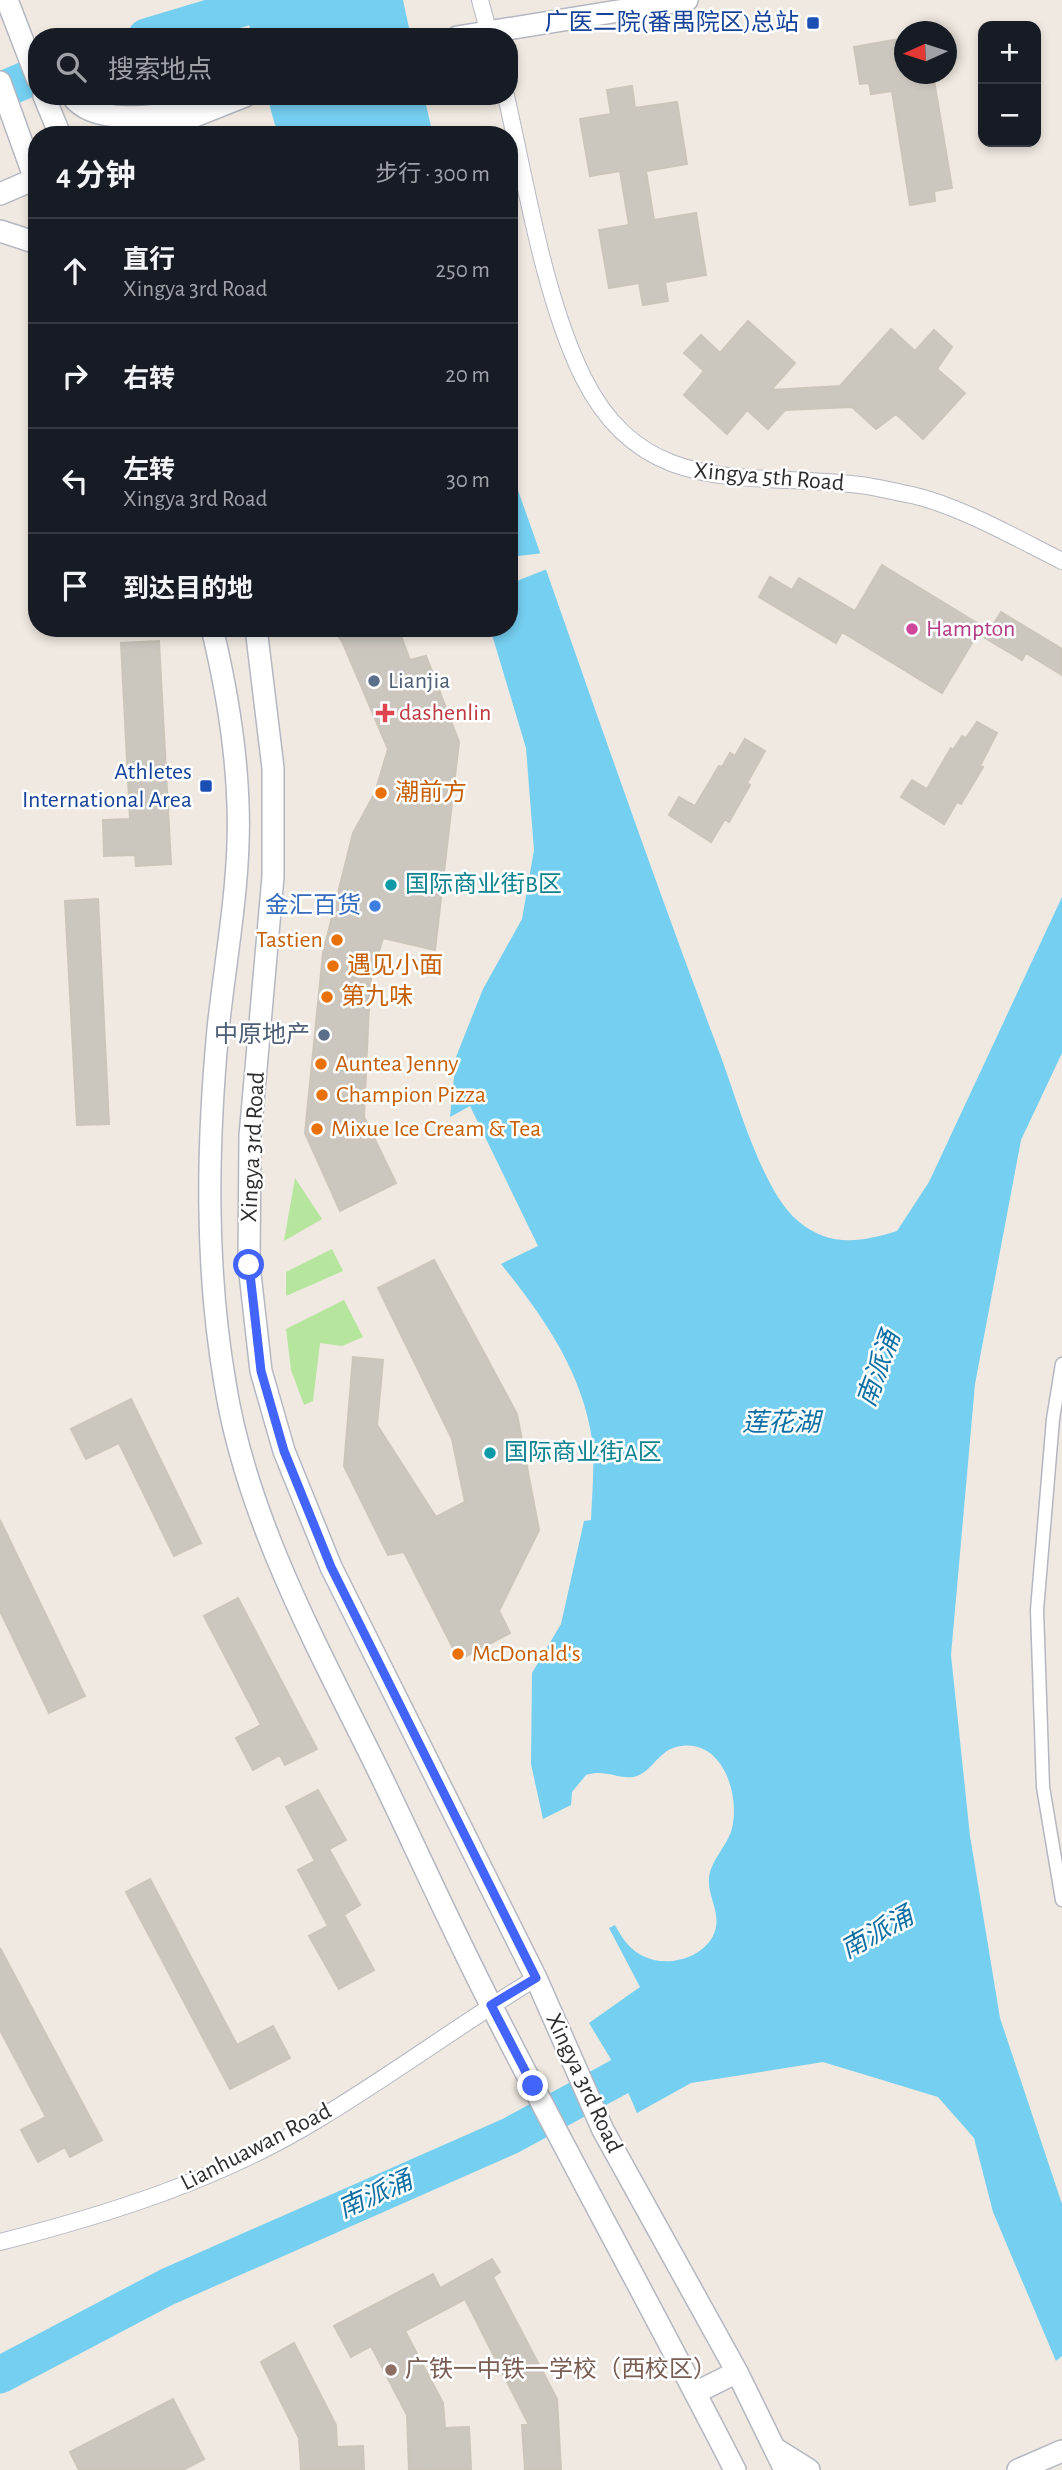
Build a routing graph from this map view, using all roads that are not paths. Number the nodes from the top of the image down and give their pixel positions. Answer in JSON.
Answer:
{"nodes":[{"id":1,"x":480,"y":0,"type":"edge"},
{"id":2,"x":687,"y":0,"type":"edge"},
{"id":3,"x":10,"y":8,"type":"edge"},
{"id":4,"x":488,"y":28,"type":"edge"},
{"id":5,"x":518,"y":30,"type":"edge"},
{"id":6,"x":28,"y":40,"type":"edge"},
{"id":7,"x":0,"y":82,"type":"edge"},
{"id":8,"x":83,"y":105,"type":"edge"},
{"id":9,"x":220,"y":105,"type":"edge"},
{"id":10,"x":508,"y":105,"type":"edge"},
{"id":11,"x":211,"y":108,"type":"junction"},
{"id":12,"x":168,"y":126,"type":"edge"},
{"id":13,"x":189,"y":126,"type":"edge"},
{"id":14,"x":513,"y":126,"type":"edge"},
{"id":15,"x":518,"y":145,"type":"edge"},
{"id":16,"x":28,"y":159,"type":"edge"},
{"id":17,"x":28,"y":183,"type":"edge"},
{"id":18,"x":0,"y":194,"type":"edge"},
{"id":19,"x":0,"y":232,"type":"edge"},
{"id":20,"x":28,"y":240,"type":"edge"},
{"id":21,"x":1062,"y":561,"type":"edge"},
{"id":22,"x":214,"y":637,"type":"edge"},
{"id":23,"x":257,"y":637,"type":"edge"},
{"id":24,"x":1062,"y":1364,"type":"edge"},
{"id":25,"x":1062,"y":1900,"type":"edge"},
{"id":26,"x":536,"y":1978,"type":"junction"},
{"id":27,"x":491,"y":2005,"type":"junction"},
{"id":28,"x":0,"y":2242,"type":"edge"},
{"id":29,"x":737,"y":2372,"type":"junction"},
{"id":30,"x":695,"y":2393,"type":"junction"},
{"id":31,"x":774,"y":2448,"type":"junction"},
{"id":32,"x":1054,"y":2454,"type":"edge"},
{"id":33,"x":718,"y":2470,"type":"edge"},
{"id":34,"x":735,"y":2470,"type":"edge"},
{"id":35,"x":785,"y":2470,"type":"edge"},
{"id":36,"x":809,"y":2470,"type":"edge"},
{"id":37,"x":1018,"y":2470,"type":"edge"}],
"edges":[{"from":1,"to":4,"type":"street"},
{"from":2,"to":5,"type":"street"},
{"from":3,"to":6,"type":"street"},
{"from":7,"to":16,"type":"street"},
{"from":8,"to":11,"type":"street"},
{"from":9,"to":11,"type":"street"},
{"from":10,"to":14,"type":"street","name":"Xingya 5th Road"},
{"from":11,"to":12,"type":"street"},
{"from":11,"to":13,"type":"street"},
{"from":15,"to":21,"type":"street","name":"Xingya 5th Road"},
{"from":17,"to":18,"type":"street"},
{"from":19,"to":20,"type":"street"},
{"from":22,"to":27,"type":"street","name":"Xingya 3rd Road"},
{"from":23,"to":26,"type":"street","name":"Xingya 3rd Road"},
{"from":24,"to":25,"type":"street"},
{"from":26,"to":27,"type":"street","name":"Lianhuawan Road"},
{"from":26,"to":29,"type":"street","name":"Xingya 3rd Road"},
{"from":27,"to":28,"type":"street","name":"Lianhuawan Road"},
{"from":27,"to":30,"type":"street","name":"Xingya 3rd Road"},
{"from":29,"to":30,"type":"street"},
{"from":29,"to":31,"type":"street","name":"Xingya 3rd Road"},
{"from":30,"to":33,"type":"street"},
{"from":30,"to":34,"type":"street","name":"Xingya 3rd Road"},
{"from":31,"to":35,"type":"street","name":"Xingya 3rd Road"},
{"from":31,"to":36,"type":"street"},
{"from":32,"to":37,"type":"street"}]}
